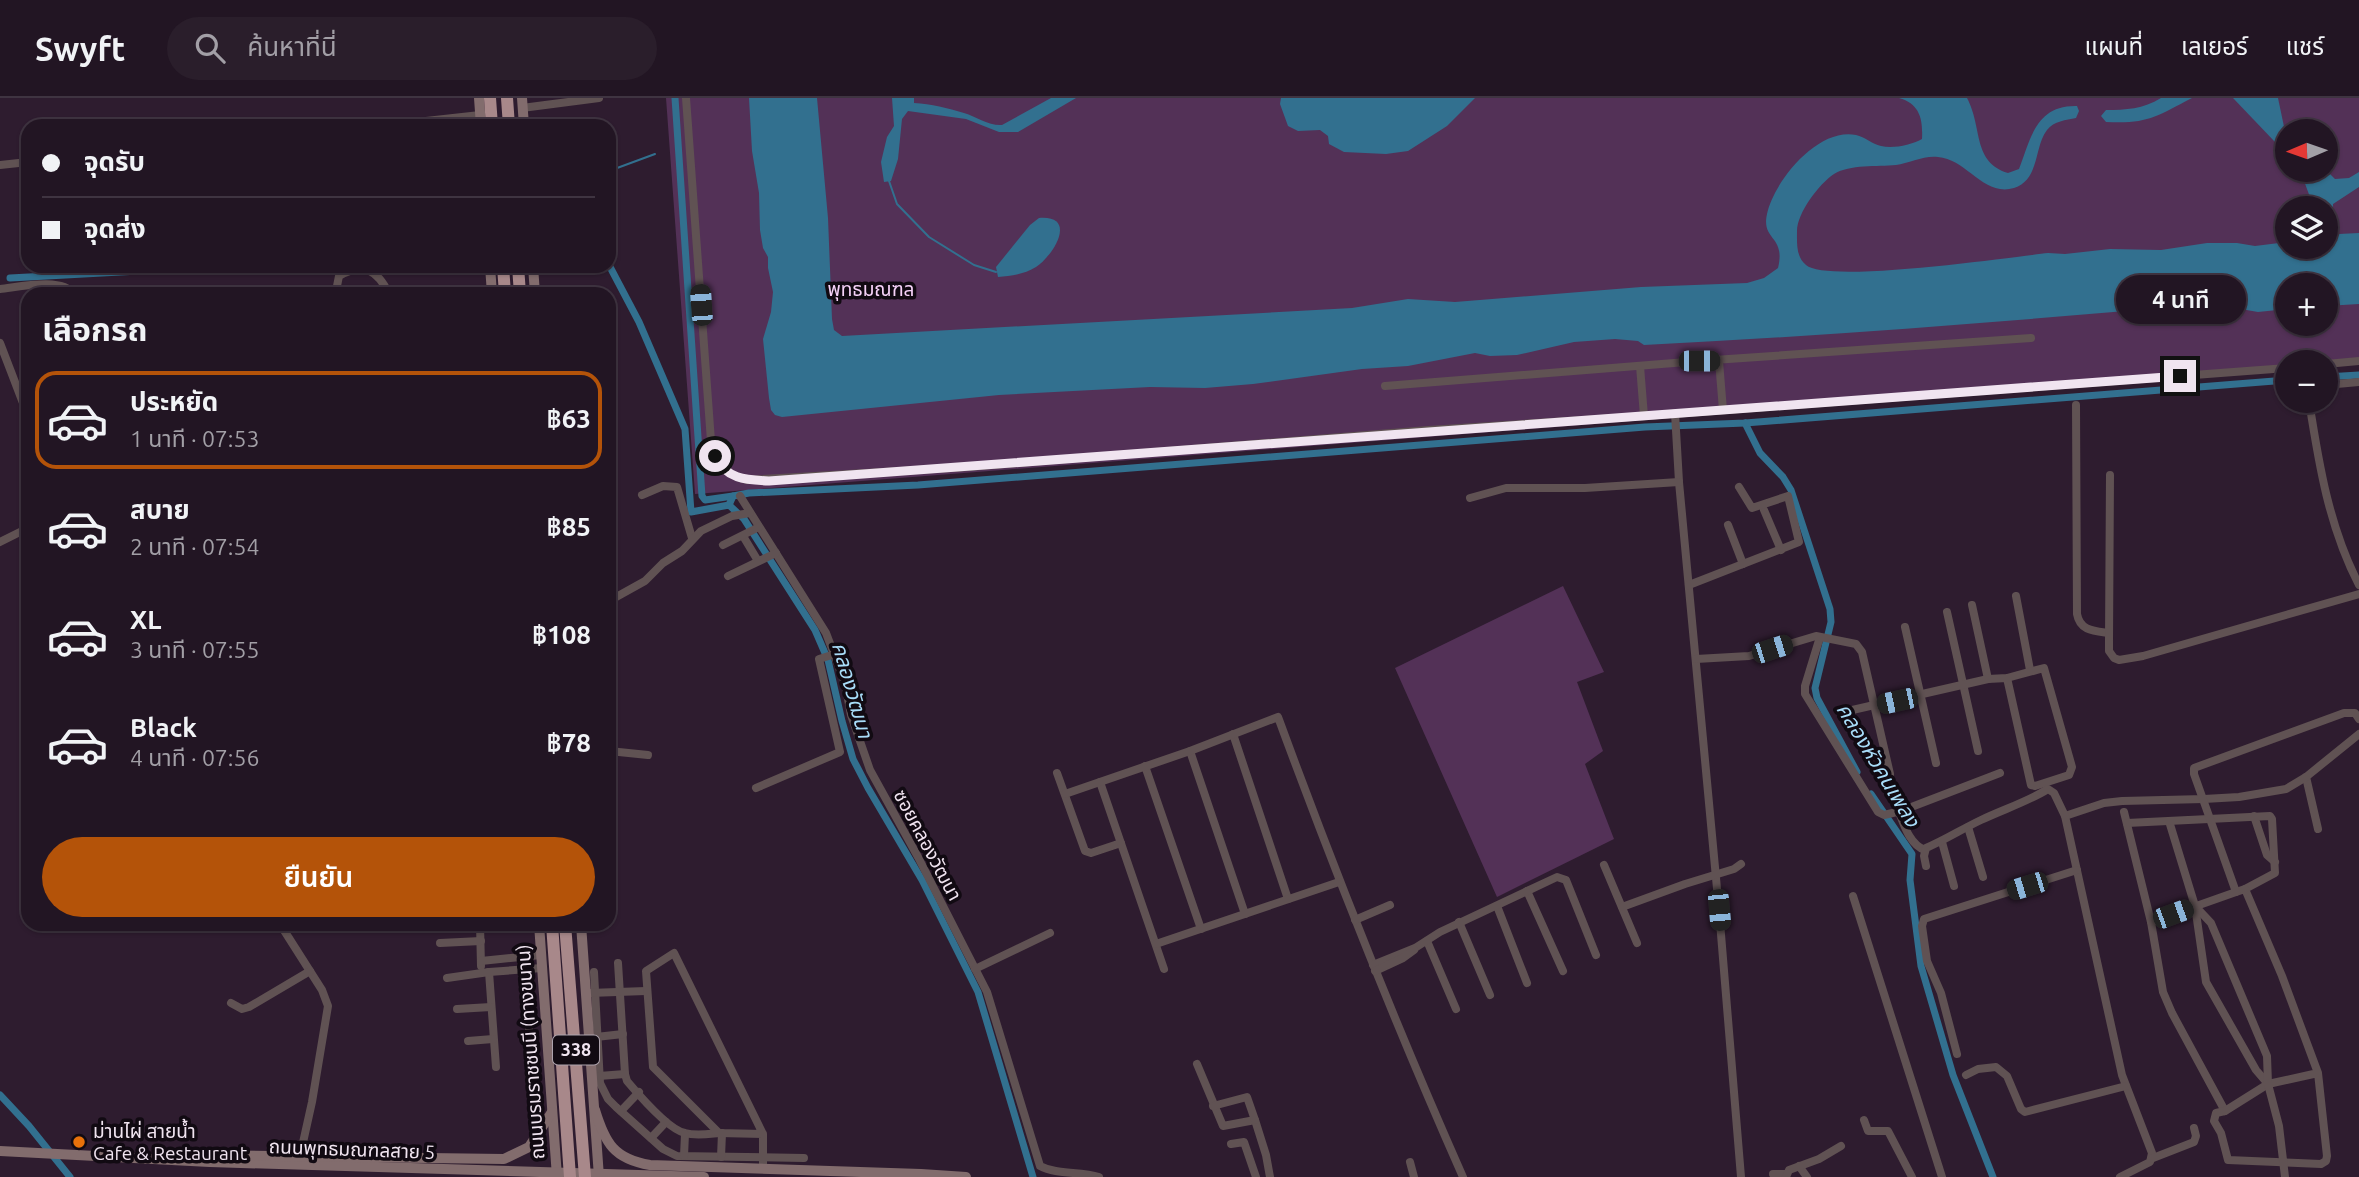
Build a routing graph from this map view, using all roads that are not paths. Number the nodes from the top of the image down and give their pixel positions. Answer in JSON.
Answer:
{"nodes":[{"id":1,"x":479,"y":98,"type":"edge"},
{"id":2,"x":490,"y":98,"type":"edge"},
{"id":3,"x":507,"y":98,"type":"edge"},
{"id":4,"x":599,"y":98,"type":"edge"},
{"id":5,"x":686,"y":98,"type":"edge"},
{"id":6,"x":522,"y":103,"type":"edge"},
{"id":7,"x":481,"y":119,"type":"edge"},
{"id":8,"x":492,"y":119,"type":"edge"},
{"id":9,"x":508,"y":119,"type":"edge"},
{"id":10,"x":21,"y":163,"type":"edge"},
{"id":11,"x":0,"y":165,"type":"edge"},
{"id":12,"x":29,"y":287,"type":"edge"},
{"id":13,"x":67,"y":287,"type":"edge"},
{"id":14,"x":21,"y":288,"type":"edge"},
{"id":15,"x":0,"y":289,"type":"edge"},
{"id":16,"x":2031,"y":338,"type":"dead end"},
{"id":17,"x":0,"y":343,"type":"edge"},
{"id":18,"x":1719,"y":361,"type":"junction"},
{"id":19,"x":2359,"y":361,"type":"edge"},
{"id":20,"x":2338,"y":363,"type":"edge"},
{"id":21,"x":1640,"y":366,"type":"junction"},
{"id":22,"x":2275,"y":369,"type":"edge"},
{"id":23,"x":2359,"y":382,"type":"edge"},
{"id":24,"x":2338,"y":384,"type":"edge"},
{"id":25,"x":1385,"y":386,"type":"dead end"},
{"id":26,"x":21,"y":398,"type":"edge"},
{"id":27,"x":2076,"y":405,"type":"dead end"},
{"id":28,"x":1723,"y":410,"type":"junction"},
{"id":29,"x":1675,"y":413,"type":"junction"},
{"id":30,"x":2311,"y":413,"type":"edge"},
{"id":31,"x":1644,"y":416,"type":"junction"},
{"id":32,"x":2110,"y":475,"type":"dead end"},
{"id":33,"x":1679,"y":482,"type":"junction"},
{"id":34,"x":1739,"y":486,"type":"dead end"},
{"id":35,"x":642,"y":495,"type":"dead end"},
{"id":36,"x":740,"y":496,"type":"dead end"},
{"id":37,"x":1470,"y":498,"type":"dead end"},
{"id":38,"x":1764,"y":510,"type":"dead end"},
{"id":39,"x":748,"y":513,"type":"junction"},
{"id":40,"x":1728,"y":525,"type":"dead end"},
{"id":41,"x":757,"y":528,"type":"junction"},
{"id":42,"x":21,"y":532,"type":"edge"},
{"id":43,"x":744,"y":535,"type":"junction"},
{"id":44,"x":692,"y":538,"type":"junction"},
{"id":45,"x":0,"y":542,"type":"edge"},
{"id":46,"x":723,"y":545,"type":"dead end"},
{"id":47,"x":1781,"y":550,"type":"junction"},
{"id":48,"x":774,"y":554,"type":"junction"},
{"id":49,"x":760,"y":561,"type":"junction"},
{"id":50,"x":1743,"y":564,"type":"junction"},
{"id":51,"x":728,"y":576,"type":"dead end"},
{"id":52,"x":1689,"y":585,"type":"junction"},
{"id":53,"x":2359,"y":585,"type":"edge"},
{"id":54,"x":2359,"y":594,"type":"edge"},
{"id":55,"x":2016,"y":596,"type":"dead end"},
{"id":56,"x":616,"y":597,"type":"edge"},
{"id":57,"x":1972,"y":606,"type":"dead end"},
{"id":58,"x":1947,"y":612,"type":"dead end"},
{"id":59,"x":1905,"y":627,"type":"dead end"},
{"id":60,"x":2109,"y":633,"type":"junction"},
{"id":61,"x":1825,"y":638,"type":"junction"},
{"id":62,"x":833,"y":655,"type":"junction"},
{"id":63,"x":1696,"y":659,"type":"junction"},
{"id":64,"x":2030,"y":670,"type":"junction"},
{"id":65,"x":2007,"y":678,"type":"junction"},
{"id":66,"x":1988,"y":680,"type":"junction"},
{"id":67,"x":1964,"y":685,"type":"junction"},
{"id":68,"x":1920,"y":696,"type":"junction"},
{"id":69,"x":1874,"y":706,"type":"junction"},
{"id":70,"x":1848,"y":710,"type":"dead end"},
{"id":71,"x":2359,"y":719,"type":"edge"},
{"id":72,"x":1233,"y":734,"type":"junction"},
{"id":73,"x":2359,"y":734,"type":"edge"},
{"id":74,"x":1190,"y":751,"type":"junction"},
{"id":75,"x":1978,"y":751,"type":"dead end"},
{"id":76,"x":616,"y":752,"type":"edge"},
{"id":77,"x":648,"y":755,"type":"dead end"},
{"id":78,"x":1936,"y":763,"type":"dead end"},
{"id":79,"x":1145,"y":766,"type":"junction"},
{"id":80,"x":1057,"y":773,"type":"dead end"},
{"id":81,"x":2000,"y":773,"type":"dead end"},
{"id":82,"x":1890,"y":774,"type":"dead end"},
{"id":83,"x":2306,"y":777,"type":"junction"},
{"id":84,"x":1100,"y":782,"type":"junction"},
{"id":85,"x":756,"y":788,"type":"dead end"},
{"id":86,"x":1065,"y":794,"type":"junction"},
{"id":87,"x":2204,"y":799,"type":"junction"},
{"id":88,"x":1899,"y":812,"type":"junction"},
{"id":89,"x":2124,"y":812,"type":"dead end"},
{"id":90,"x":2065,"y":816,"type":"junction"},
{"id":91,"x":2254,"y":816,"type":"junction"},
{"id":92,"x":2212,"y":819,"type":"junction"},
{"id":93,"x":2169,"y":821,"type":"junction"},
{"id":94,"x":2127,"y":823,"type":"junction"},
{"id":95,"x":1968,"y":828,"type":"junction"},
{"id":96,"x":2318,"y":829,"type":"dead end"},
{"id":97,"x":1942,"y":842,"type":"junction"},
{"id":98,"x":1121,"y":843,"type":"junction"},
{"id":99,"x":1925,"y":850,"type":"junction"},
{"id":100,"x":2275,"y":862,"type":"junction"},
{"id":101,"x":1741,"y":864,"type":"dead end"},
{"id":102,"x":1604,"y":865,"type":"dead end"},
{"id":103,"x":1926,"y":866,"type":"dead end"},
{"id":104,"x":2077,"y":870,"type":"junction"},
{"id":105,"x":1715,"y":874,"type":"junction"},
{"id":106,"x":1983,"y":877,"type":"dead end"},
{"id":107,"x":1339,"y":882,"type":"junction"},
{"id":108,"x":1954,"y":886,"type":"dead end"},
{"id":109,"x":2240,"y":890,"type":"junction"},
{"id":110,"x":1527,"y":891,"type":"junction"},
{"id":111,"x":1853,"y":896,"type":"dead end"},
{"id":112,"x":1288,"y":899,"type":"junction"},
{"id":113,"x":1390,"y":905,"type":"dead end"},
{"id":114,"x":1497,"y":906,"type":"junction"},
{"id":115,"x":2195,"y":906,"type":"junction"},
{"id":116,"x":1622,"y":907,"type":"junction"},
{"id":117,"x":1245,"y":914,"type":"junction"},
{"id":118,"x":1355,"y":920,"type":"junction"},
{"id":119,"x":1459,"y":922,"type":"junction"},
{"id":120,"x":2151,"y":922,"type":"junction"},
{"id":121,"x":1201,"y":929,"type":"junction"},
{"id":122,"x":284,"y":931,"type":"edge"},
{"id":123,"x":480,"y":931,"type":"edge"},
{"id":124,"x":539,"y":931,"type":"edge"},
{"id":125,"x":552,"y":931,"type":"edge"},
{"id":126,"x":566,"y":931,"type":"edge"},
{"id":127,"x":583,"y":931,"type":"edge"},
{"id":128,"x":1050,"y":933,"type":"dead end"},
{"id":129,"x":1427,"y":941,"type":"junction"},
{"id":130,"x":481,"y":942,"type":"junction"},
{"id":131,"x":440,"y":943,"type":"dead end"},
{"id":132,"x":1637,"y":943,"type":"dead end"},
{"id":133,"x":1156,"y":944,"type":"junction"},
{"id":134,"x":541,"y":955,"type":"junction"},
{"id":135,"x":1596,"y":955,"type":"dead end"},
{"id":136,"x":524,"y":957,"type":"junction"},
{"id":137,"x":481,"y":961,"type":"junction"},
{"id":138,"x":618,"y":963,"type":"dead end"},
{"id":139,"x":542,"y":968,"type":"junction"},
{"id":140,"x":1374,"y":968,"type":"junction"},
{"id":141,"x":524,"y":969,"type":"junction"},
{"id":142,"x":975,"y":969,"type":"junction"},
{"id":143,"x":1164,"y":969,"type":"dead end"},
{"id":144,"x":310,"y":971,"type":"junction"},
{"id":145,"x":1563,"y":971,"type":"dead end"},
{"id":146,"x":485,"y":972,"type":"junction"},
{"id":147,"x":594,"y":972,"type":"dead end"},
{"id":148,"x":447,"y":978,"type":"dead end"},
{"id":149,"x":1527,"y":983,"type":"dead end"},
{"id":150,"x":646,"y":991,"type":"junction"},
{"id":151,"x":619,"y":992,"type":"junction"},
{"id":152,"x":591,"y":993,"type":"junction"},
{"id":153,"x":1490,"y":995,"type":"dead end"},
{"id":154,"x":231,"y":1003,"type":"dead end"},
{"id":155,"x":491,"y":1007,"type":"junction"},
{"id":156,"x":457,"y":1009,"type":"dead end"},
{"id":157,"x":1456,"y":1009,"type":"dead end"},
{"id":158,"x":504,"y":1021,"type":"dead end"},
{"id":159,"x":492,"y":1022,"type":"junction"},
{"id":160,"x":622,"y":1034,"type":"junction"},
{"id":161,"x":596,"y":1037,"type":"junction"},
{"id":162,"x":493,"y":1039,"type":"junction"},
{"id":163,"x":468,"y":1041,"type":"dead end"},
{"id":164,"x":530,"y":1044,"type":"dead end"},
{"id":165,"x":1956,"y":1054,"type":"dead end"},
{"id":166,"x":1197,"y":1064,"type":"dead end"},
{"id":167,"x":496,"y":1067,"type":"dead end"},
{"id":168,"x":2318,"y":1073,"type":"junction"},
{"id":169,"x":625,"y":1074,"type":"junction"},
{"id":170,"x":1966,"y":1075,"type":"dead end"},
{"id":171,"x":599,"y":1076,"type":"junction"},
{"id":172,"x":2268,"y":1084,"type":"junction"},
{"id":173,"x":2126,"y":1086,"type":"junction"},
{"id":174,"x":639,"y":1092,"type":"junction"},
{"id":175,"x":1213,"y":1106,"type":"junction"},
{"id":176,"x":595,"y":1110,"type":"junction"},
{"id":177,"x":621,"y":1111,"type":"junction"},
{"id":178,"x":2225,"y":1111,"type":"junction"},
{"id":179,"x":552,"y":1112,"type":"junction"},
{"id":180,"x":1255,"y":1120,"type":"junction"},
{"id":181,"x":1864,"y":1120,"type":"dead end"},
{"id":182,"x":666,"y":1122,"type":"junction"},
{"id":183,"x":2194,"y":1128,"type":"dead end"},
{"id":184,"x":685,"y":1133,"type":"junction"},
{"id":185,"x":721,"y":1133,"type":"junction"},
{"id":186,"x":763,"y":1134,"type":"junction"},
{"id":187,"x":651,"y":1138,"type":"junction"},
{"id":188,"x":1231,"y":1144,"type":"dead end"},
{"id":189,"x":1841,"y":1146,"type":"dead end"},
{"id":190,"x":0,"y":1151,"type":"edge"},
{"id":191,"x":300,"y":1156,"type":"junction"},
{"id":192,"x":142,"y":1157,"type":"junction"},
{"id":193,"x":721,"y":1157,"type":"junction"},
{"id":194,"x":2152,"y":1157,"type":"junction"},
{"id":195,"x":804,"y":1158,"type":"dead end"},
{"id":196,"x":481,"y":1160,"type":"junction"},
{"id":197,"x":685,"y":1161,"type":"junction"},
{"id":198,"x":2283,"y":1161,"type":"junction"},
{"id":199,"x":1410,"y":1162,"type":"dead end"},
{"id":200,"x":763,"y":1163,"type":"junction"},
{"id":201,"x":1799,"y":1166,"type":"junction"},
{"id":202,"x":1773,"y":1174,"type":"dead end"},
{"id":203,"x":1786,"y":1175,"type":"edge"},
{"id":204,"x":494,"y":1177,"type":"edge"},
{"id":205,"x":556,"y":1177,"type":"edge"},
{"id":206,"x":570,"y":1177,"type":"edge"},
{"id":207,"x":585,"y":1177,"type":"edge"},
{"id":208,"x":599,"y":1177,"type":"edge"},
{"id":209,"x":674,"y":1177,"type":"edge"},
{"id":210,"x":704,"y":1177,"type":"edge"},
{"id":211,"x":966,"y":1177,"type":"edge"},
{"id":212,"x":1099,"y":1177,"type":"edge"},
{"id":213,"x":1256,"y":1177,"type":"edge"},
{"id":214,"x":1270,"y":1177,"type":"edge"},
{"id":215,"x":1414,"y":1177,"type":"edge"},
{"id":216,"x":1463,"y":1177,"type":"edge"},
{"id":217,"x":1741,"y":1177,"type":"edge"},
{"id":218,"x":1807,"y":1177,"type":"edge"},
{"id":219,"x":1912,"y":1177,"type":"edge"},
{"id":220,"x":1942,"y":1177,"type":"edge"},
{"id":221,"x":2120,"y":1177,"type":"edge"},
{"id":222,"x":2283,"y":1177,"type":"edge"}],
"edges":[{"from":1,"to":7,"type":"main road"},
{"from":2,"to":8,"type":"highway"},
{"from":3,"to":9,"type":"highway"},
{"from":4,"to":6,"type":"street"},
{"from":5,"to":31,"type":"street"},
{"from":10,"to":11,"type":"street"},
{"from":12,"to":13,"type":"street"},
{"from":14,"to":15,"type":"street"},
{"from":16,"to":18,"type":"street"},
{"from":17,"to":26,"type":"street"},
{"from":18,"to":21,"type":"street"},
{"from":18,"to":28,"type":"street"},
{"from":19,"to":20,"type":"street"},
{"from":21,"to":25,"type":"street"},
{"from":21,"to":31,"type":"street"},
{"from":22,"to":28,"type":"street"},
{"from":23,"to":24,"type":"street"},
{"from":27,"to":60,"type":"street"},
{"from":28,"to":29,"type":"street"},
{"from":29,"to":31,"type":"street"},
{"from":29,"to":33,"type":"street"},
{"from":30,"to":53,"type":"street"},
{"from":32,"to":60,"type":"street"},
{"from":33,"to":37,"type":"street"},
{"from":33,"to":52,"type":"street"},
{"from":34,"to":47,"type":"street"},
{"from":35,"to":44,"type":"street"},
{"from":36,"to":39,"type":"street","name":"ซอยคลองวัฒนา"},
{"from":38,"to":47,"type":"street"},
{"from":39,"to":41,"type":"street","name":"ซอยคลองวัฒนา"},
{"from":39,"to":44,"type":"street"},
{"from":40,"to":50,"type":"street"},
{"from":41,"to":43,"type":"street"},
{"from":41,"to":48,"type":"street","name":"ซอยคลองวัฒนา"},
{"from":42,"to":45,"type":"street"},
{"from":43,"to":46,"type":"street"},
{"from":43,"to":49,"type":"street"},
{"from":44,"to":56,"type":"street"},
{"from":47,"to":50,"type":"street"},
{"from":48,"to":49,"type":"street"},
{"from":48,"to":62,"type":"street","name":"ซอยคลองวัฒนา"},
{"from":49,"to":51,"type":"street"},
{"from":50,"to":52,"type":"street"},
{"from":52,"to":63,"type":"street"},
{"from":54,"to":60,"type":"street"},
{"from":55,"to":64,"type":"street"},
{"from":57,"to":66,"type":"street"},
{"from":58,"to":67,"type":"street"},
{"from":59,"to":68,"type":"street"},
{"from":61,"to":63,"type":"street"},
{"from":61,"to":69,"type":"street"},
{"from":61,"to":88,"type":"street"},
{"from":62,"to":85,"type":"street"},
{"from":62,"to":142,"type":"street","name":"ซอยคลองวัฒนา"},
{"from":63,"to":105,"type":"street"},
{"from":64,"to":65,"type":"street"},
{"from":64,"to":65,"type":"street"},
{"from":65,"to":66,"type":"street"},
{"from":66,"to":67,"type":"street"},
{"from":67,"to":68,"type":"street"},
{"from":67,"to":75,"type":"street"},
{"from":68,"to":69,"type":"street"},
{"from":68,"to":78,"type":"street"},
{"from":69,"to":70,"type":"street"},
{"from":69,"to":82,"type":"street"},
{"from":71,"to":87,"type":"street"},
{"from":72,"to":74,"type":"street"},
{"from":72,"to":107,"type":"street"},
{"from":72,"to":112,"type":"street"},
{"from":73,"to":83,"type":"street"},
{"from":74,"to":79,"type":"street"},
{"from":74,"to":117,"type":"street"},
{"from":76,"to":77,"type":"street"},
{"from":79,"to":84,"type":"street"},
{"from":79,"to":121,"type":"street"},
{"from":80,"to":86,"type":"street"},
{"from":81,"to":88,"type":"street"},
{"from":83,"to":87,"type":"street"},
{"from":83,"to":96,"type":"street"},
{"from":84,"to":86,"type":"street"},
{"from":84,"to":98,"type":"street"},
{"from":86,"to":98,"type":"street"},
{"from":87,"to":90,"type":"street"},
{"from":87,"to":92,"type":"street"},
{"from":88,"to":99,"type":"street"},
{"from":89,"to":94,"type":"street"},
{"from":90,"to":95,"type":"street"},
{"from":90,"to":104,"type":"street"},
{"from":91,"to":92,"type":"street"},
{"from":91,"to":100,"type":"street"},
{"from":91,"to":100,"type":"street"},
{"from":92,"to":93,"type":"street"},
{"from":92,"to":109,"type":"street"},
{"from":93,"to":94,"type":"street"},
{"from":93,"to":115,"type":"street"},
{"from":94,"to":120,"type":"street"},
{"from":95,"to":97,"type":"street"},
{"from":95,"to":106,"type":"street"},
{"from":97,"to":99,"type":"street"},
{"from":97,"to":108,"type":"street"},
{"from":98,"to":133,"type":"street"},
{"from":99,"to":103,"type":"street"},
{"from":100,"to":109,"type":"street"},
{"from":101,"to":105,"type":"street"},
{"from":102,"to":116,"type":"street"},
{"from":104,"to":165,"type":"street"},
{"from":104,"to":173,"type":"street"},
{"from":105,"to":116,"type":"street"},
{"from":105,"to":217,"type":"street"},
{"from":107,"to":112,"type":"street"},
{"from":107,"to":118,"type":"street"},
{"from":109,"to":115,"type":"street"},
{"from":109,"to":168,"type":"street"},
{"from":110,"to":114,"type":"street"},
{"from":110,"to":135,"type":"street"},
{"from":110,"to":145,"type":"street"},
{"from":111,"to":220,"type":"street"},
{"from":112,"to":117,"type":"street"},
{"from":113,"to":118,"type":"street"},
{"from":114,"to":119,"type":"street"},
{"from":114,"to":149,"type":"street"},
{"from":115,"to":120,"type":"street"},
{"from":115,"to":172,"type":"street"},
{"from":115,"to":172,"type":"street"},
{"from":116,"to":132,"type":"street"},
{"from":117,"to":121,"type":"street"},
{"from":118,"to":140,"type":"street"},
{"from":119,"to":129,"type":"street"},
{"from":119,"to":153,"type":"street"},
{"from":120,"to":178,"type":"street"},
{"from":121,"to":133,"type":"street"},
{"from":122,"to":144,"type":"street"},
{"from":123,"to":130,"type":"street"},
{"from":124,"to":134,"type":"main road","name":"ถนนบรมราชชนนี (ทางขนาน)","number":"338"},
{"from":125,"to":206,"type":"highway","number":"338"},
{"from":126,"to":207,"type":"highway","number":"338"},
{"from":127,"to":152,"type":"main road","number":"338"},
{"from":128,"to":142,"type":"street"},
{"from":129,"to":140,"type":"street"},
{"from":129,"to":157,"type":"street"},
{"from":130,"to":131,"type":"street"},
{"from":130,"to":137,"type":"street"},
{"from":133,"to":143,"type":"street"},
{"from":134,"to":136,"type":"street"},
{"from":134,"to":139,"type":"main road","name":"ถนนบรมราชชนนี (ทางขนาน)","number":"338"},
{"from":136,"to":137,"type":"street"},
{"from":136,"to":141,"type":"street"},
{"from":137,"to":146,"type":"street"},
{"from":138,"to":151,"type":"street"},
{"from":139,"to":141,"type":"street"},
{"from":139,"to":179,"type":"main road","name":"ถนนบรมราชชนนี (ทางขนาน)","number":"338"},
{"from":140,"to":216,"type":"street"},
{"from":141,"to":146,"type":"street"},
{"from":141,"to":164,"type":"street"},
{"from":142,"to":212,"type":"street","name":"ซอยคลองวัฒนา"},
{"from":144,"to":154,"type":"street"},
{"from":144,"to":191,"type":"street"},
{"from":146,"to":148,"type":"street"},
{"from":146,"to":155,"type":"street"},
{"from":147,"to":152,"type":"street"},
{"from":150,"to":151,"type":"street"},
{"from":150,"to":185,"type":"street"},
{"from":150,"to":186,"type":"street"},
{"from":151,"to":152,"type":"street"},
{"from":151,"to":160,"type":"street"},
{"from":152,"to":161,"type":"street"},
{"from":152,"to":176,"type":"main road","number":"338"},
{"from":155,"to":156,"type":"street"},
{"from":155,"to":159,"type":"street"},
{"from":158,"to":159,"type":"street"},
{"from":159,"to":162,"type":"street"},
{"from":160,"to":161,"type":"street"},
{"from":160,"to":169,"type":"street"},
{"from":161,"to":171,"type":"street"},
{"from":162,"to":163,"type":"street"},
{"from":162,"to":167,"type":"street"},
{"from":166,"to":175,"type":"street"},
{"from":168,"to":172,"type":"street"},
{"from":168,"to":198,"type":"street"},
{"from":169,"to":171,"type":"street"},
{"from":169,"to":174,"type":"street"},
{"from":170,"to":173,"type":"street"},
{"from":171,"to":177,"type":"street"},
{"from":172,"to":178,"type":"street"},
{"from":172,"to":198,"type":"street"},
{"from":173,"to":194,"type":"street"},
{"from":174,"to":177,"type":"street"},
{"from":174,"to":182,"type":"street"},
{"from":175,"to":180,"type":"street"},
{"from":175,"to":180,"type":"street"},
{"from":176,"to":197,"type":"main road"},
{"from":176,"to":208,"type":"main road","number":"338"},
{"from":177,"to":187,"type":"street"},
{"from":178,"to":198,"type":"street"},
{"from":179,"to":196,"type":"main road"},
{"from":179,"to":205,"type":"main road","name":"ถนนบรมราชชนนี (ทางขนาน)","number":"338"},
{"from":180,"to":214,"type":"street"},
{"from":181,"to":219,"type":"street"},
{"from":182,"to":184,"type":"street"},
{"from":182,"to":187,"type":"street"},
{"from":183,"to":194,"type":"street"},
{"from":184,"to":185,"type":"street"},
{"from":184,"to":197,"type":"street"},
{"from":185,"to":186,"type":"street"},
{"from":185,"to":193,"type":"street"},
{"from":186,"to":200,"type":"street"},
{"from":187,"to":197,"type":"street"},
{"from":188,"to":213,"type":"street"},
{"from":189,"to":201,"type":"street"},
{"from":190,"to":192,"type":"main road","name":"ถนนพุทธมณฑลสาย 5"},
{"from":191,"to":192,"type":"main road"},
{"from":191,"to":196,"type":"main road"},
{"from":192,"to":210,"type":"main road","name":"ถนนพุทธมณฑลสาย 5"},
{"from":193,"to":197,"type":"street"},
{"from":193,"to":200,"type":"street"},
{"from":194,"to":221,"type":"street"},
{"from":195,"to":200,"type":"street"},
{"from":196,"to":204,"type":"main road"},
{"from":197,"to":200,"type":"main road"},
{"from":197,"to":209,"type":"main road"},
{"from":198,"to":222,"type":"street"},
{"from":199,"to":215,"type":"street"},
{"from":200,"to":211,"type":"main road"},
{"from":201,"to":203,"type":"street"},
{"from":201,"to":218,"type":"street"},
{"from":202,"to":203,"type":"street"}]}
